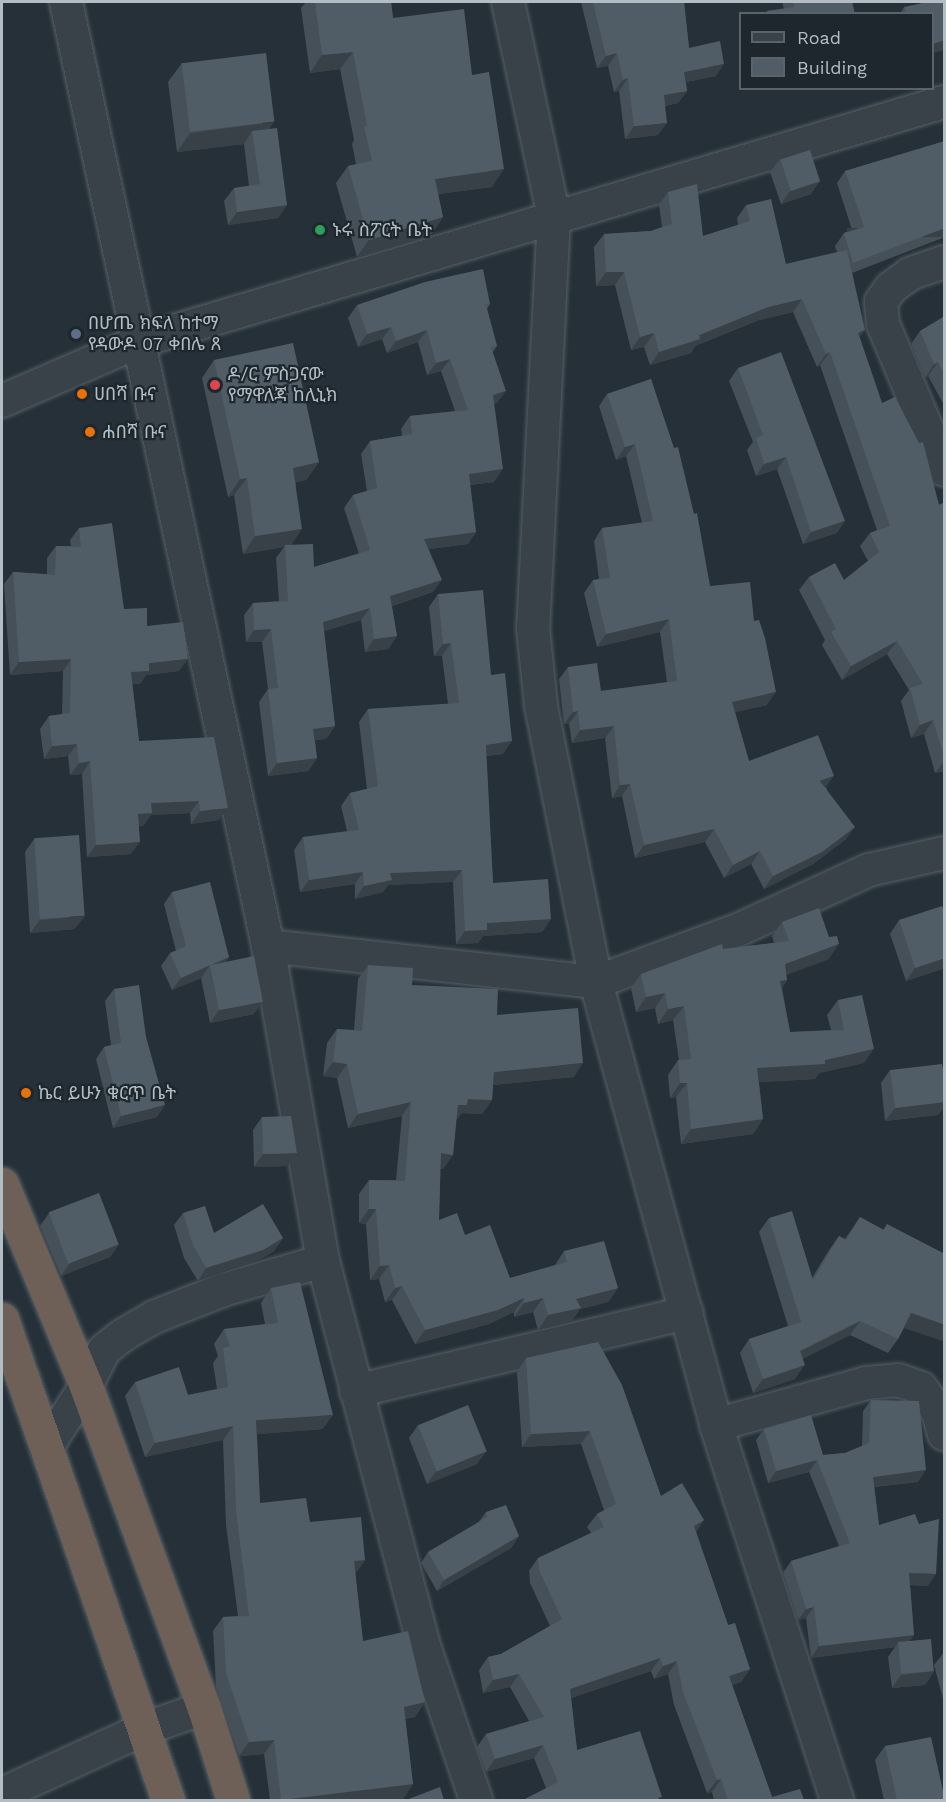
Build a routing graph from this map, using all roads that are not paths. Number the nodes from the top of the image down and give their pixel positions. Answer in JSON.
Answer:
{"nodes":[{"id":1,"x":66,"y":2,"type":"edge"},
{"id":2,"x":508,"y":2,"type":"edge"},
{"id":3,"x":945,"y":102,"type":"edge"},
{"id":4,"x":554,"y":216,"type":"junction"},
{"id":5,"x":945,"y":262,"type":"edge"},
{"id":6,"x":140,"y":341,"type":"junction"},
{"id":7,"x":2,"y":401,"type":"edge"},
{"id":8,"x":945,"y":470,"type":"edge"},
{"id":9,"x":945,"y":854,"type":"edge"},
{"id":10,"x":268,"y":946,"type":"junction"},
{"id":11,"x":596,"y":982,"type":"junction"},
{"id":12,"x":2,"y":1184,"type":"edge"},
{"id":13,"x":9,"y":1226,"type":"edge"},
{"id":14,"x":323,"y":1262,"type":"junction"},
{"id":15,"x":687,"y":1312,"type":"junction"},
{"id":16,"x":2,"y":1319,"type":"edge"},
{"id":17,"x":86,"y":1386,"type":"junction"},
{"id":18,"x":356,"y":1391,"type":"junction"},
{"id":19,"x":716,"y":1425,"type":"junction"},
{"id":20,"x":945,"y":1434,"type":"edge"},
{"id":21,"x":46,"y":1448,"type":"junction"},
{"id":22,"x":204,"y":1708,"type":"junction"},
{"id":23,"x":144,"y":1730,"type":"junction"},
{"id":24,"x":2,"y":1794,"type":"edge"},
{"id":25,"x":168,"y":1800,"type":"edge"},
{"id":26,"x":233,"y":1800,"type":"edge"},
{"id":27,"x":476,"y":1800,"type":"edge"},
{"id":28,"x":837,"y":1800,"type":"edge"}],
"edges":[{"from":1,"to":6,"type":"street"},
{"from":2,"to":4,"type":"street"},
{"from":3,"to":4,"type":"street"},
{"from":4,"to":6,"type":"street"},
{"from":4,"to":11,"type":"street"},
{"from":5,"to":8,"type":"street"},
{"from":6,"to":7,"type":"street"},
{"from":6,"to":10,"type":"street"},
{"from":9,"to":11,"type":"street"},
{"from":10,"to":11,"type":"street"},
{"from":10,"to":14,"type":"street"},
{"from":11,"to":15,"type":"street"},
{"from":12,"to":13,"type":"highway"},
{"from":13,"to":17,"type":"highway"},
{"from":14,"to":17,"type":"street"},
{"from":14,"to":18,"type":"street"},
{"from":15,"to":18,"type":"street"},
{"from":15,"to":19,"type":"street"},
{"from":16,"to":21,"type":"highway"},
{"from":17,"to":21,"type":"street"},
{"from":17,"to":22,"type":"highway"},
{"from":18,"to":27,"type":"street"},
{"from":19,"to":20,"type":"street"},
{"from":19,"to":28,"type":"street"},
{"from":21,"to":23,"type":"highway"},
{"from":22,"to":23,"type":"street"},
{"from":22,"to":26,"type":"highway"},
{"from":23,"to":24,"type":"street"},
{"from":23,"to":25,"type":"highway"}]}
